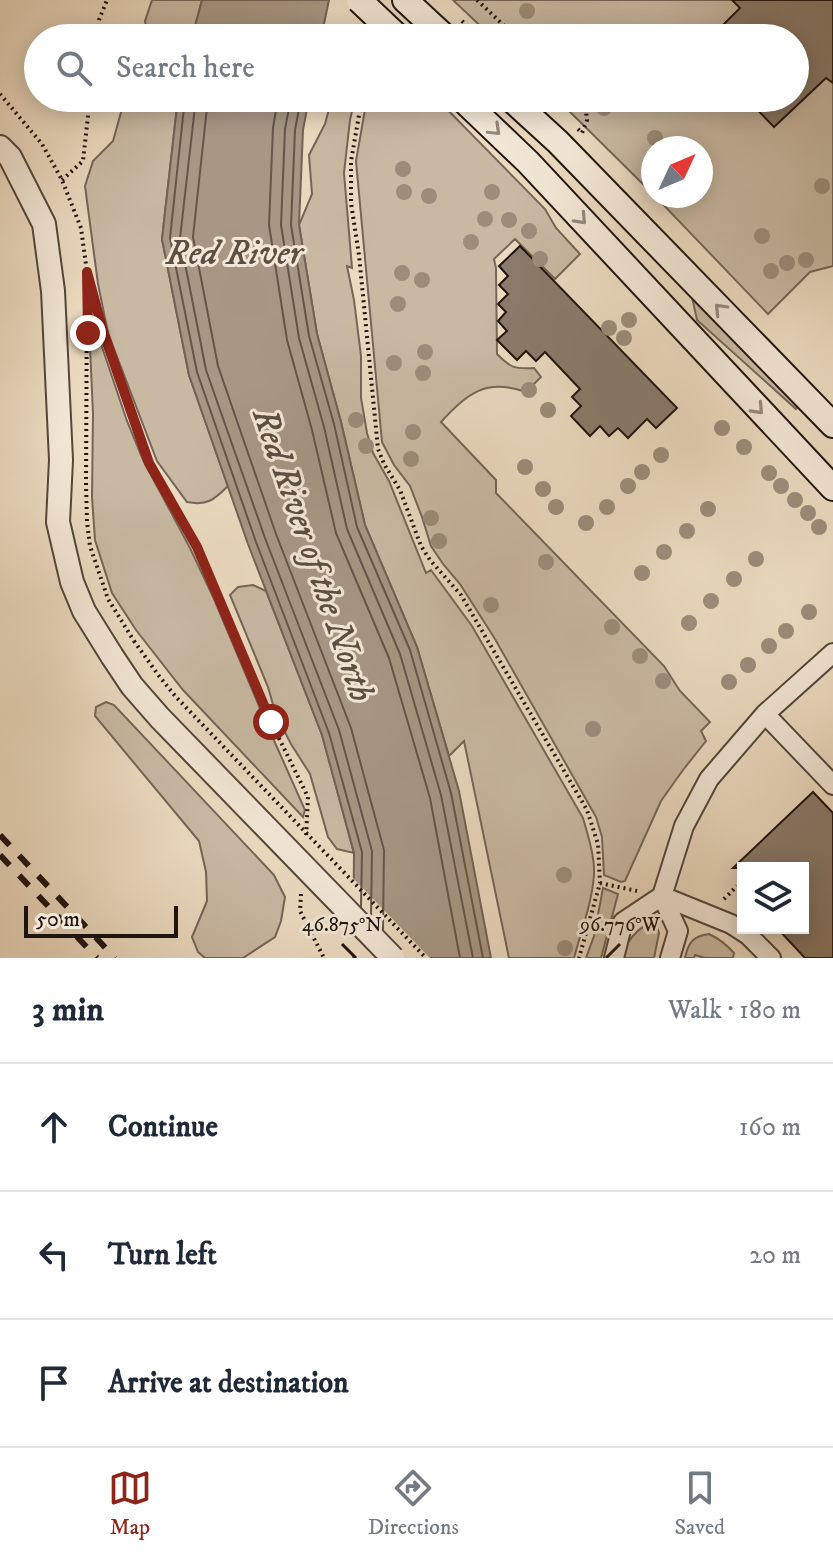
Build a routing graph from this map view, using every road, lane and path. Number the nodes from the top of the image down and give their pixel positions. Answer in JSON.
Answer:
{"nodes":[{"id":1,"x":107,"y":0,"type":"edge"},
{"id":2,"x":359,"y":0,"type":"edge"},
{"id":3,"x":405,"y":0,"type":"edge"},
{"id":4,"x":477,"y":0,"type":"edge"},
{"id":5,"x":99,"y":24,"type":"edge"},
{"id":6,"x":384,"y":24,"type":"edge"},
{"id":7,"x":431,"y":24,"type":"edge"},
{"id":8,"x":502,"y":24,"type":"edge"},
{"id":9,"x":0,"y":94,"type":"edge"},
{"id":10,"x":88,"y":112,"type":"edge"},
{"id":11,"x":360,"y":112,"type":"edge"},
{"id":12,"x":476,"y":112,"type":"edge"},
{"id":13,"x":532,"y":112,"type":"edge"},
{"id":14,"x":586,"y":112,"type":"edge"},
{"id":15,"x":564,"y":132,"type":"junction"},
{"id":16,"x":0,"y":147,"type":"edge"},
{"id":17,"x":62,"y":180,"type":"junction"},
{"id":18,"x":87,"y":272,"type":"junction"},
{"id":19,"x":833,"y":425,"type":"edge"},
{"id":20,"x":833,"y":488,"type":"edge"},
{"id":21,"x":833,"y":653,"type":"edge"},
{"id":22,"x":765,"y":714,"type":"junction"},
{"id":23,"x":833,"y":785,"type":"edge"},
{"id":24,"x":305,"y":842,"type":"dead end"},
{"id":25,"x":600,"y":883,"type":"junction"},
{"id":26,"x":737,"y":886,"type":"dead end"},
{"id":27,"x":301,"y":889,"type":"dead end"},
{"id":28,"x":662,"y":896,"type":"junction"},
{"id":29,"x":724,"y":899,"type":"dead end"},
{"id":30,"x":324,"y":958,"type":"edge"},
{"id":31,"x":393,"y":958,"type":"edge"},
{"id":32,"x":426,"y":958,"type":"edge"},
{"id":33,"x":579,"y":958,"type":"edge"},
{"id":34,"x":614,"y":958,"type":"edge"},
{"id":35,"x":670,"y":958,"type":"edge"},
{"id":36,"x":771,"y":958,"type":"edge"}],
"edges":[{"from":1,"to":5,"type":"path"},
{"from":2,"to":6,"type":"main road","bridge":true},
{"from":3,"to":7,"type":"main road"},
{"from":4,"to":8,"type":"path"},
{"from":9,"to":17,"type":"path"},
{"from":10,"to":17,"type":"path"},
{"from":11,"to":25,"type":"path"},
{"from":12,"to":20,"type":"main road","one_way":true},
{"from":13,"to":15,"type":"main road"},
{"from":14,"to":15,"type":"path"},
{"from":19,"to":15,"type":"main road","one_way":true},
{"from":16,"to":31,"type":"street","bridge":true},
{"from":17,"to":18,"type":"path"},
{"from":18,"to":24,"type":"path"},
{"from":18,"to":32,"type":"path","bridge":true},
{"from":21,"to":22,"type":"street"},
{"from":22,"to":23,"type":"street"},
{"from":22,"to":28,"type":"street"},
{"from":25,"to":28,"type":"path"},
{"from":25,"to":33,"type":"path"},
{"from":26,"to":29,"type":"path"},
{"from":27,"to":30,"type":"path"},
{"from":28,"to":34,"type":"street"},
{"from":28,"to":35,"type":"street"},
{"from":28,"to":36,"type":"street"}]}
